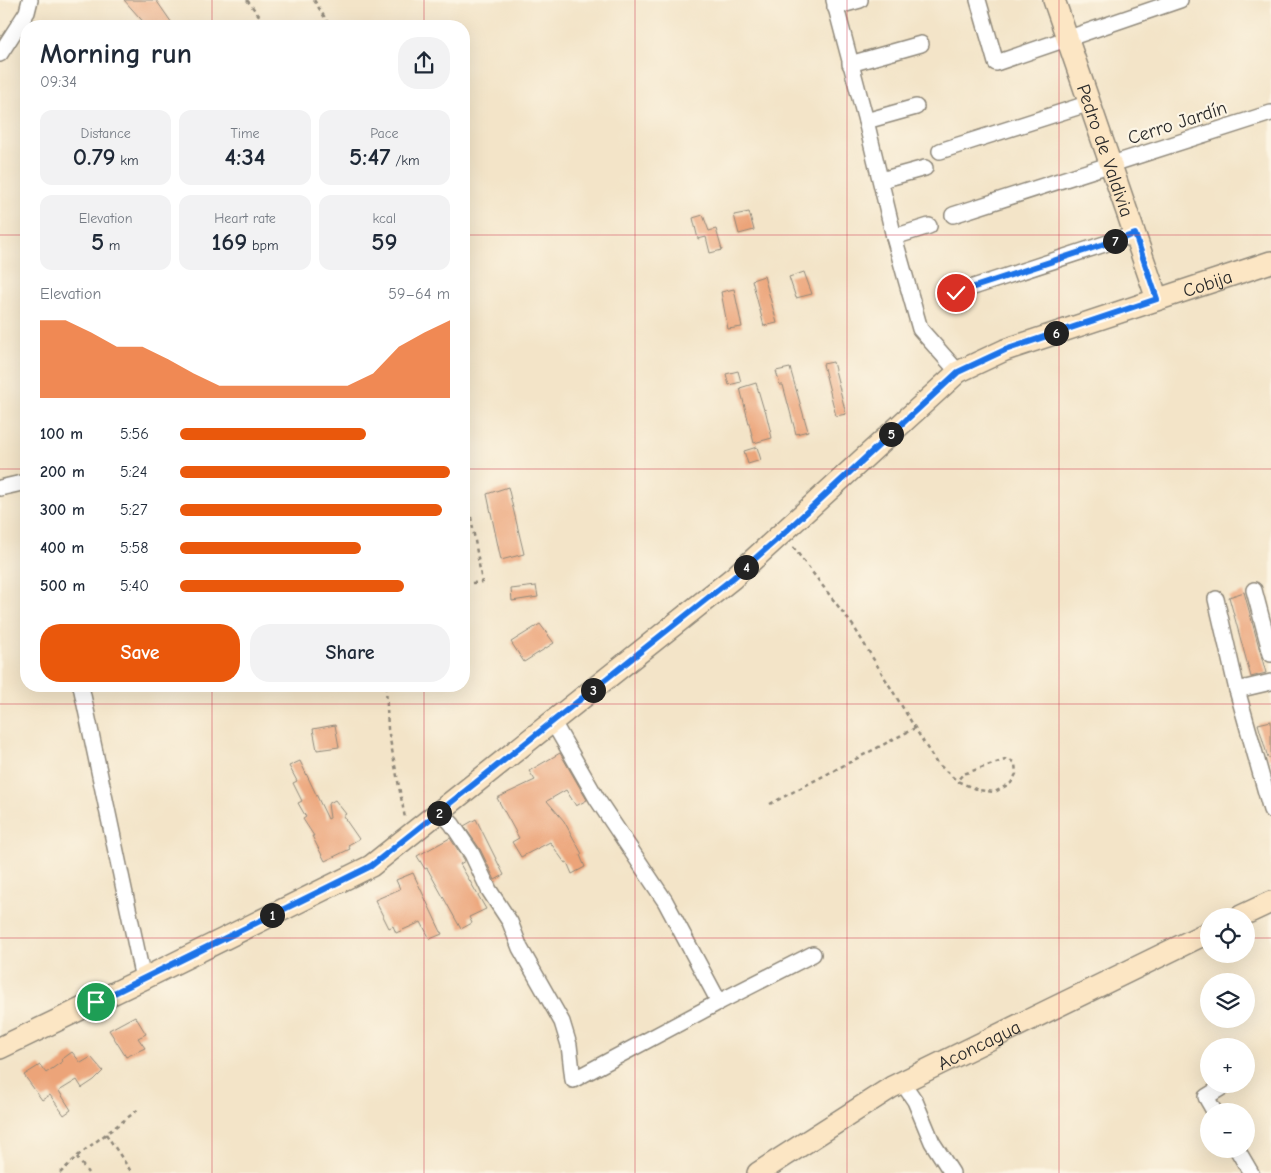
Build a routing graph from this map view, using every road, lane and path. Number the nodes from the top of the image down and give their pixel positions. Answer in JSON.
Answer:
{"nodes":[{"id":1,"x":30,"y":0,"type":"edge"},
{"id":2,"x":247,"y":0,"type":"edge"},
{"id":3,"x":314,"y":0,"type":"edge"},
{"id":4,"x":860,"y":0,"type":"edge"},
{"id":5,"x":978,"y":0,"type":"edge"},
{"id":6,"x":1054,"y":0,"type":"edge"},
{"id":7,"x":1180,"y":0,"type":"edge"},
{"id":8,"x":835,"y":3,"type":"edge"},
{"id":9,"x":22,"y":20,"type":"edge"},
{"id":10,"x":262,"y":20,"type":"edge"},
{"id":11,"x":326,"y":20,"type":"edge"},
{"id":12,"x":20,"y":23,"type":"edge"},
{"id":13,"x":1067,"y":38,"type":"junction"},
{"id":14,"x":921,"y":44,"type":"dead end"},
{"id":15,"x":0,"y":54,"type":"edge"},
{"id":16,"x":850,"y":64,"type":"junction"},
{"id":17,"x":1090,"y":103,"type":"junction"},
{"id":18,"x":916,"y":107,"type":"dead end"},
{"id":19,"x":1271,"y":113,"type":"edge"},
{"id":20,"x":866,"y":121,"type":"junction"},
{"id":21,"x":940,"y":151,"type":"dead end"},
{"id":22,"x":1111,"y":164,"type":"junction"},
{"id":23,"x":925,"y":168,"type":"dead end"},
{"id":24,"x":880,"y":180,"type":"junction"},
{"id":25,"x":953,"y":215,"type":"dead end"},
{"id":26,"x":929,"y":226,"type":"dead end"},
{"id":27,"x":1135,"y":234,"type":"junction"},
{"id":28,"x":894,"y":237,"type":"junction"},
{"id":29,"x":1271,"y":262,"type":"edge"},
{"id":30,"x":956,"y":293,"type":"dead end"},
{"id":31,"x":1157,"y":299,"type":"junction"},
{"id":32,"x":958,"y":372,"type":"junction"},
{"id":33,"x":20,"y":483,"type":"edge"},
{"id":34,"x":0,"y":488,"type":"edge"},
{"id":35,"x":472,"y":517,"type":"dead end"},
{"id":36,"x":783,"y":534,"type":"junction"},
{"id":37,"x":470,"y":583,"type":"edge"},
{"id":38,"x":1254,"y":590,"type":"dead end"},
{"id":39,"x":1216,"y":599,"type":"dead end"},
{"id":40,"x":1271,"y":654,"type":"edge"},
{"id":41,"x":1271,"y":682,"type":"edge"},
{"id":42,"x":1237,"y":690,"type":"junction"},
{"id":43,"x":82,"y":692,"type":"edge"},
{"id":44,"x":386,"y":692,"type":"edge"},
{"id":45,"x":553,"y":722,"type":"junction"},
{"id":46,"x":915,"y":728,"type":"junction"},
{"id":47,"x":957,"y":782,"type":"junction"},
{"id":48,"x":770,"y":804,"type":"dead end"},
{"id":49,"x":1271,"y":810,"type":"edge"},
{"id":50,"x":440,"y":811,"type":"junction"},
{"id":51,"x":408,"y":837,"type":"junction"},
{"id":52,"x":1271,"y":902,"type":"edge"},
{"id":53,"x":1255,"y":909,"type":"edge"},
{"id":54,"x":1200,"y":936,"type":"edge"},
{"id":55,"x":812,"y":954,"type":"dead end"},
{"id":56,"x":143,"y":979,"type":"junction"},
{"id":57,"x":719,"y":1002,"type":"junction"},
{"id":58,"x":0,"y":1048,"type":"edge"},
{"id":59,"x":902,"y":1082,"type":"junction"},
{"id":60,"x":1212,"y":1093,"type":"edge"},
{"id":61,"x":1209,"y":1103,"type":"edge"},
{"id":62,"x":139,"y":1110,"type":"dead end"},
{"id":63,"x":106,"y":1134,"type":"junction"},
{"id":64,"x":77,"y":1157,"type":"junction"},
{"id":65,"x":1242,"y":1158,"type":"edge"},
{"id":66,"x":60,"y":1173,"type":"edge"},
{"id":67,"x":88,"y":1173,"type":"edge"},
{"id":68,"x":132,"y":1173,"type":"edge"},
{"id":69,"x":758,"y":1173,"type":"edge"},
{"id":70,"x":952,"y":1173,"type":"edge"},
{"id":71,"x":1251,"y":1173,"type":"edge"}],
"edges":[{"from":1,"to":9,"type":"street"},
{"from":2,"to":10,"type":"path"},
{"from":3,"to":11,"type":"path"},
{"from":4,"to":8,"type":"street"},
{"from":5,"to":13,"type":"street"},
{"from":6,"to":13,"type":"street","name":"Pedro de Valdivia"},
{"from":7,"to":13,"type":"street"},
{"from":8,"to":16,"type":"street"},
{"from":12,"to":15,"type":"street"},
{"from":13,"to":17,"type":"street","name":"Pedro de Valdivia"},
{"from":14,"to":16,"type":"street"},
{"from":16,"to":20,"type":"street"},
{"from":17,"to":21,"type":"street"},
{"from":17,"to":22,"type":"street","name":"Pedro de Valdivia"},
{"from":18,"to":20,"type":"street"},
{"from":19,"to":22,"type":"street","name":"Cerro Jardín"},
{"from":20,"to":24,"type":"street"},
{"from":22,"to":25,"type":"street","name":"Cerro Jardín"},
{"from":22,"to":27,"type":"street","name":"Pedro de Valdivia"},
{"from":23,"to":24,"type":"street"},
{"from":24,"to":28,"type":"street"},
{"from":26,"to":28,"type":"street"},
{"from":27,"to":30,"type":"street"},
{"from":27,"to":31,"type":"street","name":"Pedro de Valdivia"},
{"from":28,"to":32,"type":"street"},
{"from":29,"to":31,"type":"street","name":"Cobija"},
{"from":31,"to":32,"type":"street","name":"Cobija"},
{"from":32,"to":36,"type":"street","name":"Cobija"},
{"from":33,"to":34,"type":"street"},
{"from":35,"to":37,"type":"path"},
{"from":36,"to":45,"type":"street","name":"Cobija"},
{"from":36,"to":46,"type":"path"},
{"from":38,"to":40,"type":"street"},
{"from":39,"to":42,"type":"street"},
{"from":41,"to":42,"type":"street"},
{"from":42,"to":49,"type":"street"},
{"from":43,"to":56,"type":"street"},
{"from":44,"to":51,"type":"path"},
{"from":45,"to":50,"type":"street","name":"Cobija"},
{"from":45,"to":57,"type":"street"},
{"from":46,"to":47,"type":"path"},
{"from":46,"to":48,"type":"path"},
{"from":47,"to":47,"type":"path"},
{"from":50,"to":51,"type":"street","name":"Cobija"},
{"from":50,"to":57,"type":"street"},
{"from":51,"to":56,"type":"street","name":"Cobija"},
{"from":52,"to":53,"type":"street"},
{"from":54,"to":59,"type":"street","name":"Aconcagua"},
{"from":55,"to":57,"type":"street"},
{"from":56,"to":58,"type":"street","name":"Cobija"},
{"from":59,"to":69,"type":"street","name":"Aconcagua"},
{"from":59,"to":70,"type":"street"},
{"from":60,"to":61,"type":"street"},
{"from":62,"to":63,"type":"path"},
{"from":63,"to":64,"type":"path"},
{"from":63,"to":68,"type":"path"},
{"from":64,"to":66,"type":"path"},
{"from":64,"to":67,"type":"path"},
{"from":65,"to":71,"type":"street"}]}
